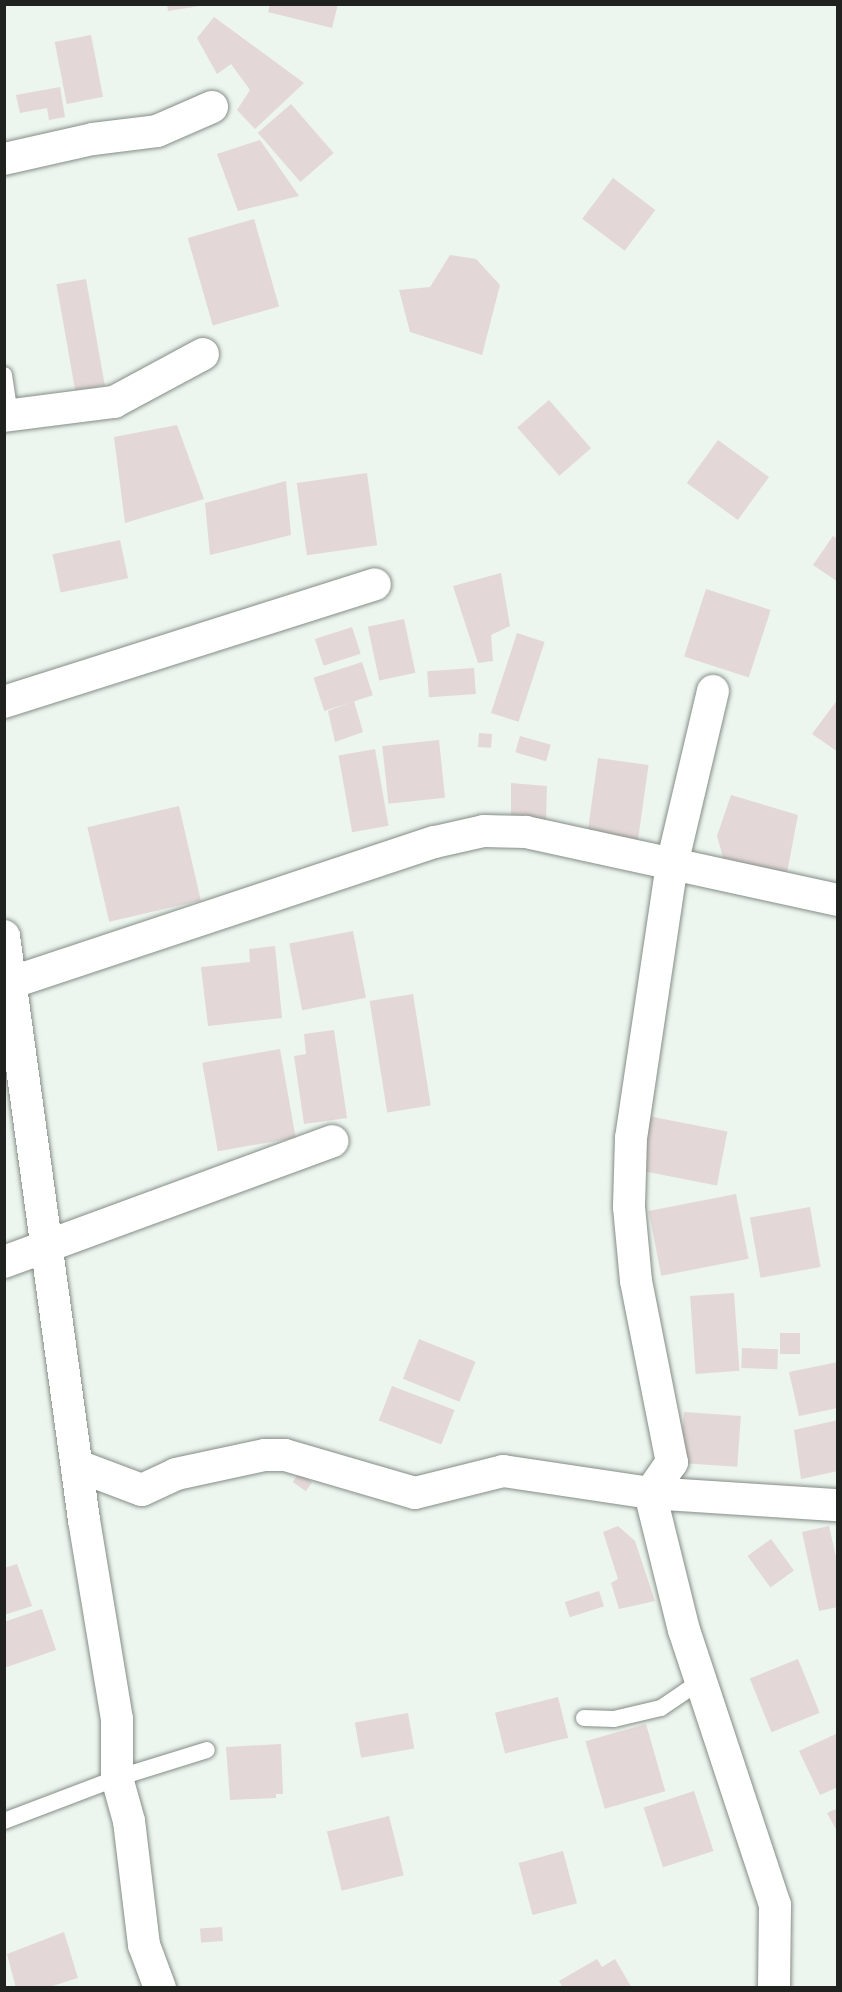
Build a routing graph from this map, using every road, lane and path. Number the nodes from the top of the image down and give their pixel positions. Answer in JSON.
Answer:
{"nodes":[{"id":1,"x":212,"y":107,"type":"dead end"},
{"id":2,"x":4,"y":159,"type":"edge"},
{"id":3,"x":202,"y":354,"type":"dead end"},
{"id":4,"x":4,"y":375,"type":"edge"},
{"id":5,"x":7,"y":416,"type":"edge"},
{"id":6,"x":375,"y":584,"type":"dead end"},
{"id":7,"x":713,"y":691,"type":"dead end"},
{"id":8,"x":4,"y":702,"type":"edge"},
{"id":9,"x":672,"y":864,"type":"junction"},
{"id":10,"x":837,"y":900,"type":"edge"},
{"id":11,"x":4,"y":936,"type":"edge"},
{"id":12,"x":8,"y":984,"type":"edge"},
{"id":13,"x":332,"y":1141,"type":"dead end"},
{"id":14,"x":47,"y":1247,"type":"junction"},
{"id":15,"x":4,"y":1262,"type":"edge"},
{"id":16,"x":78,"y":1466,"type":"junction"},
{"id":17,"x":650,"y":1493,"type":"junction"},
{"id":18,"x":837,"y":1505,"type":"edge"},
{"id":19,"x":702,"y":1680,"type":"junction"},
{"id":20,"x":584,"y":1718,"type":"dead end"},
{"id":21,"x":207,"y":1750,"type":"dead end"},
{"id":22,"x":117,"y":1778,"type":"junction"},
{"id":23,"x":4,"y":1821,"type":"edge"},
{"id":24,"x":160,"y":1988,"type":"edge"},
{"id":25,"x":774,"y":1988,"type":"edge"}],
"edges":[{"from":1,"to":2,"type":"street"},
{"from":3,"to":5,"type":"street"},
{"from":4,"to":5,"type":"lane"},
{"from":6,"to":8,"type":"street"},
{"from":7,"to":9,"type":"street"},
{"from":9,"to":10,"type":"street"},
{"from":9,"to":12,"type":"street"},
{"from":9,"to":17,"type":"street"},
{"from":11,"to":12,"type":"street"},
{"from":12,"to":14,"type":"street"},
{"from":13,"to":14,"type":"street"},
{"from":14,"to":15,"type":"street"},
{"from":14,"to":16,"type":"street"},
{"from":16,"to":17,"type":"street"},
{"from":16,"to":22,"type":"street"},
{"from":17,"to":18,"type":"street"},
{"from":17,"to":19,"type":"street"},
{"from":19,"to":20,"type":"lane"},
{"from":19,"to":25,"type":"street"},
{"from":21,"to":22,"type":"lane"},
{"from":22,"to":23,"type":"lane"},
{"from":22,"to":24,"type":"street"}]}
